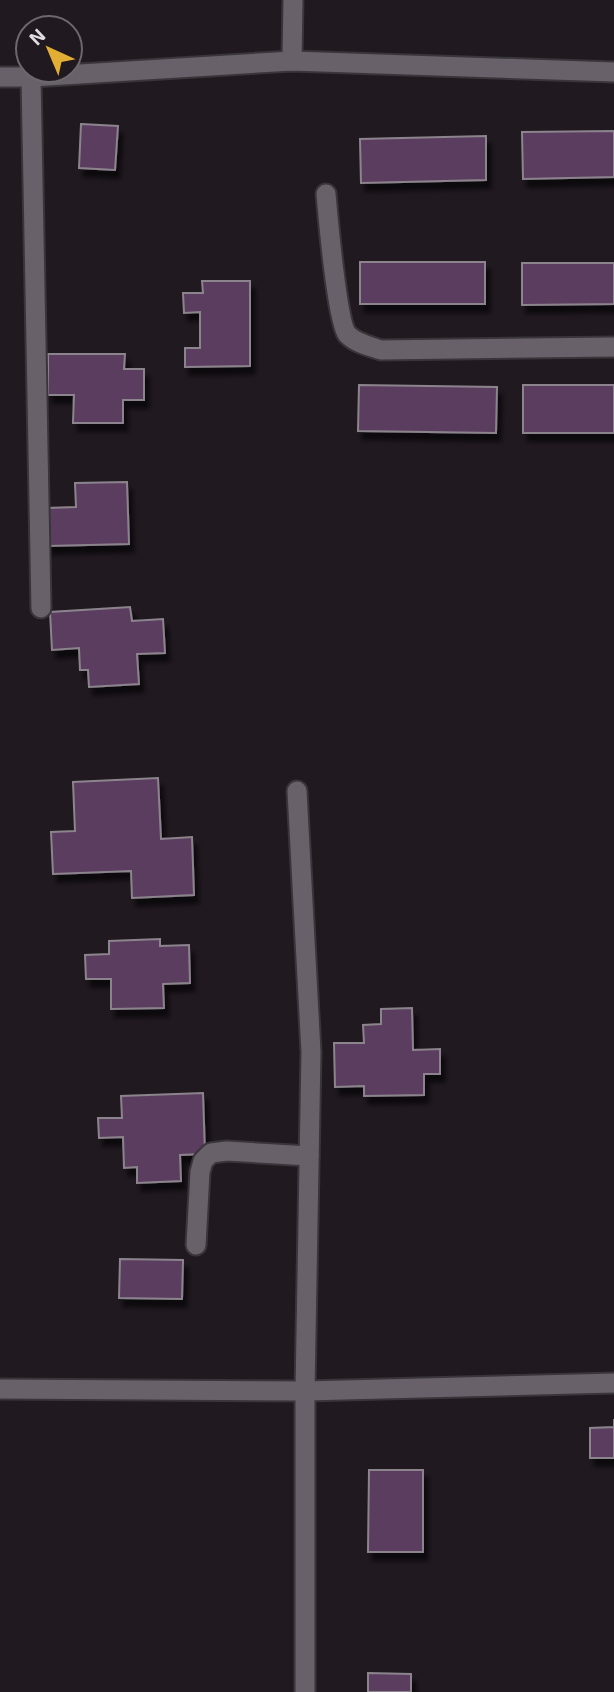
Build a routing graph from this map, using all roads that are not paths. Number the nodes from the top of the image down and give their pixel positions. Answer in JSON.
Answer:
{"nodes":[{"id":1,"x":293,"y":0,"type":"edge"},
{"id":2,"x":292,"y":61,"type":"junction"},
{"id":3,"x":614,"y":72,"type":"edge"},
{"id":4,"x":84,"y":74,"type":"edge"},
{"id":5,"x":31,"y":84,"type":"edge"},
{"id":6,"x":326,"y":194,"type":"dead end"},
{"id":7,"x":614,"y":347,"type":"edge"},
{"id":8,"x":41,"y":608,"type":"dead end"},
{"id":9,"x":298,"y":791,"type":"dead end"},
{"id":10,"x":309,"y":1156,"type":"junction"},
{"id":11,"x":196,"y":1245,"type":"dead end"},
{"id":12,"x":614,"y":1383,"type":"edge"},
{"id":13,"x":0,"y":1389,"type":"edge"},
{"id":14,"x":304,"y":1391,"type":"junction"},
{"id":15,"x":305,"y":1692,"type":"edge"}],
"edges":[{"from":1,"to":2,"type":"street"},
{"from":2,"to":3,"type":"street"},
{"from":2,"to":4,"type":"street"},
{"from":5,"to":8,"type":"street"},
{"from":6,"to":7,"type":"street"},
{"from":9,"to":10,"type":"street"},
{"from":10,"to":11,"type":"street"},
{"from":10,"to":14,"type":"street"},
{"from":12,"to":14,"type":"street"},
{"from":13,"to":14,"type":"street"},
{"from":14,"to":15,"type":"street"}]}
